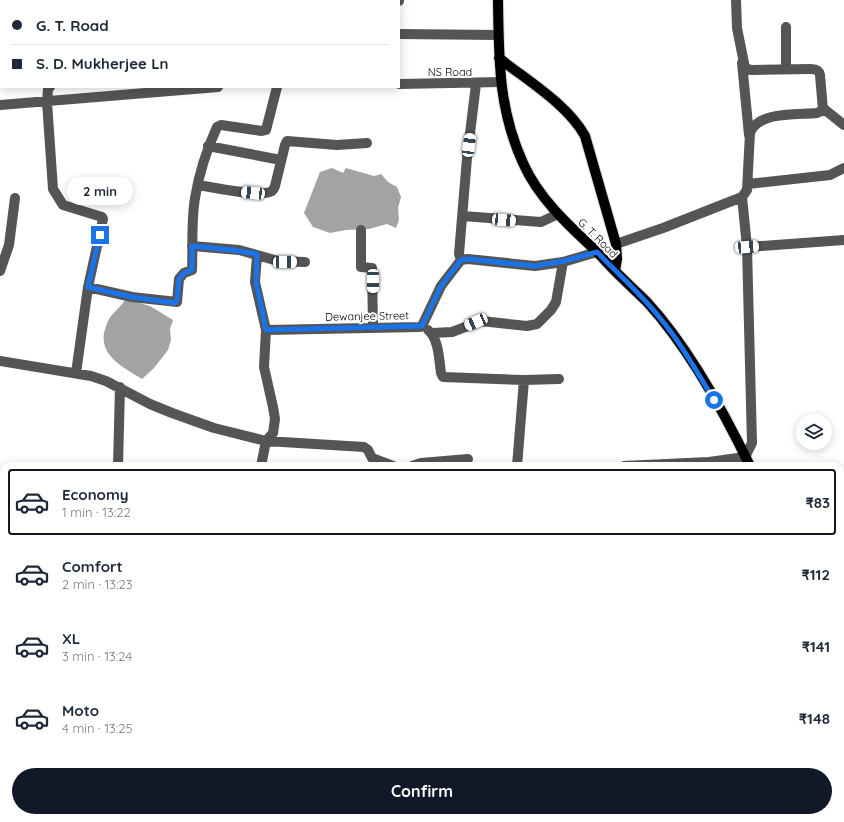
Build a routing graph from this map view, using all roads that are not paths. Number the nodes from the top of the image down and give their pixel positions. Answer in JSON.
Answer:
{"nodes":[{"id":1,"x":498,"y":0,"type":"edge"},
{"id":2,"x":736,"y":0,"type":"edge"},
{"id":3,"x":786,"y":26,"type":"dead end"},
{"id":4,"x":400,"y":34,"type":"edge"},
{"id":5,"x":498,"y":35,"type":"junction"},
{"id":6,"x":741,"y":52,"type":"junction"},
{"id":7,"x":499,"y":58,"type":"junction"},
{"id":8,"x":786,"y":69,"type":"junction"},
{"id":9,"x":501,"y":82,"type":"junction"},
{"id":10,"x":400,"y":84,"type":"edge"},
{"id":11,"x":476,"y":84,"type":"junction"},
{"id":12,"x":49,"y":88,"type":"edge"},
{"id":13,"x":207,"y":88,"type":"edge"},
{"id":14,"x":277,"y":88,"type":"edge"},
{"id":15,"x":47,"y":102,"type":"junction"},
{"id":16,"x":0,"y":105,"type":"edge"},
{"id":17,"x":824,"y":109,"type":"junction"},
{"id":18,"x":844,"y":125,"type":"edge"},
{"id":19,"x":367,"y":143,"type":"dead end"},
{"id":20,"x":750,"y":143,"type":"junction"},
{"id":21,"x":208,"y":146,"type":"junction"},
{"id":22,"x":281,"y":160,"type":"junction"},
{"id":23,"x":844,"y":168,"type":"edge"},
{"id":24,"x":198,"y":184,"type":"junction"},
{"id":25,"x":748,"y":184,"type":"junction"},
{"id":26,"x":742,"y":197,"type":"junction"},
{"id":27,"x":15,"y":198,"type":"dead end"},
{"id":28,"x":558,"y":214,"type":"junction"},
{"id":29,"x":463,"y":216,"type":"junction"},
{"id":30,"x":361,"y":230,"type":"dead end"},
{"id":31,"x":844,"y":240,"type":"edge"},
{"id":32,"x":616,"y":244,"type":"junction"},
{"id":33,"x":192,"y":246,"type":"junction"},
{"id":34,"x":747,"y":247,"type":"junction"},
{"id":35,"x":597,"y":252,"type":"junction"},
{"id":36,"x":257,"y":254,"type":"junction"},
{"id":37,"x":461,"y":260,"type":"junction"},
{"id":38,"x":305,"y":262,"type":"dead end"},
{"id":39,"x":563,"y":262,"type":"junction"},
{"id":40,"x":0,"y":271,"type":"edge"},
{"id":41,"x":615,"y":271,"type":"junction"},
{"id":42,"x":88,"y":287,"type":"junction"},
{"id":43,"x":422,"y":326,"type":"junction"},
{"id":44,"x":373,"y":327,"type":"junction"},
{"id":45,"x":266,"y":330,"type":"junction"},
{"id":46,"x":432,"y":333,"type":"junction"},
{"id":47,"x":0,"y":361,"type":"edge"},
{"id":48,"x":76,"y":373,"type":"junction"},
{"id":49,"x":559,"y":379,"type":"dead end"},
{"id":50,"x":524,"y":380,"type":"junction"},
{"id":51,"x":120,"y":387,"type":"junction"},
{"id":52,"x":266,"y":441,"type":"junction"},
{"id":53,"x":745,"y":456,"type":"junction"},
{"id":54,"x":468,"y":459,"type":"dead end"},
{"id":55,"x":118,"y":462,"type":"edge"},
{"id":56,"x":261,"y":462,"type":"edge"},
{"id":57,"x":382,"y":462,"type":"edge"},
{"id":58,"x":433,"y":462,"type":"edge"},
{"id":59,"x":517,"y":462,"type":"edge"},
{"id":60,"x":709,"y":462,"type":"edge"},
{"id":61,"x":748,"y":462,"type":"edge"}],
"edges":[{"from":1,"to":5,"type":"main road","name":"G. T. Road"},
{"from":2,"to":6,"type":"street"},
{"from":3,"to":8,"type":"street"},
{"from":4,"to":5,"type":"street"},
{"from":5,"to":7,"type":"main road","name":"G. T. Road"},
{"from":6,"to":8,"type":"street"},
{"from":6,"to":20,"type":"street"},
{"from":7,"to":9,"type":"main road","name":"G. T. Road"},
{"from":7,"to":32,"type":"main road"},
{"from":8,"to":17,"type":"street"},
{"from":9,"to":11,"type":"street","name":"NS Road"},
{"from":9,"to":28,"type":"main road","name":"G. T. Road"},
{"from":10,"to":11,"type":"street","name":"NS Road"},
{"from":11,"to":29,"type":"street"},
{"from":12,"to":15,"type":"street"},
{"from":13,"to":15,"type":"street"},
{"from":14,"to":21,"type":"street"},
{"from":15,"to":16,"type":"street"},
{"from":15,"to":42,"type":"street"},
{"from":17,"to":18,"type":"street"},
{"from":17,"to":20,"type":"street"},
{"from":19,"to":22,"type":"street"},
{"from":20,"to":25,"type":"street"},
{"from":21,"to":22,"type":"street"},
{"from":21,"to":24,"type":"street"},
{"from":22,"to":24,"type":"street"},
{"from":23,"to":25,"type":"street"},
{"from":24,"to":33,"type":"street"},
{"from":25,"to":26,"type":"street"},
{"from":26,"to":32,"type":"street"},
{"from":26,"to":34,"type":"street"},
{"from":27,"to":40,"type":"street"},
{"from":28,"to":29,"type":"street"},
{"from":28,"to":35,"type":"main road","name":"G. T. Road"},
{"from":29,"to":37,"type":"street"},
{"from":30,"to":44,"type":"street"},
{"from":31,"to":34,"type":"street"},
{"from":32,"to":41,"type":"main road"},
{"from":33,"to":36,"type":"street"},
{"from":33,"to":42,"type":"street"},
{"from":34,"to":53,"type":"street"},
{"from":35,"to":39,"type":"street"},
{"from":35,"to":41,"type":"main road","name":"G. T. Road"},
{"from":36,"to":38,"type":"street"},
{"from":36,"to":45,"type":"street"},
{"from":37,"to":39,"type":"street"},
{"from":37,"to":43,"type":"street","name":"Dewanjee Street"},
{"from":39,"to":46,"type":"street"},
{"from":41,"to":53,"type":"main road","name":"G. T. Road"},
{"from":42,"to":48,"type":"street"},
{"from":43,"to":44,"type":"street","name":"Dewanjee Street"},
{"from":43,"to":46,"type":"street"},
{"from":44,"to":45,"type":"street","name":"Dewanjee Street"},
{"from":45,"to":52,"type":"street"},
{"from":46,"to":50,"type":"street"},
{"from":47,"to":48,"type":"street"},
{"from":48,"to":51,"type":"street"},
{"from":49,"to":50,"type":"street"},
{"from":50,"to":59,"type":"street"},
{"from":51,"to":52,"type":"street"},
{"from":51,"to":55,"type":"street"},
{"from":52,"to":56,"type":"street"},
{"from":52,"to":57,"type":"street"},
{"from":53,"to":60,"type":"street"},
{"from":53,"to":61,"type":"main road","name":"G. T. Road"},
{"from":54,"to":58,"type":"street"}]}
